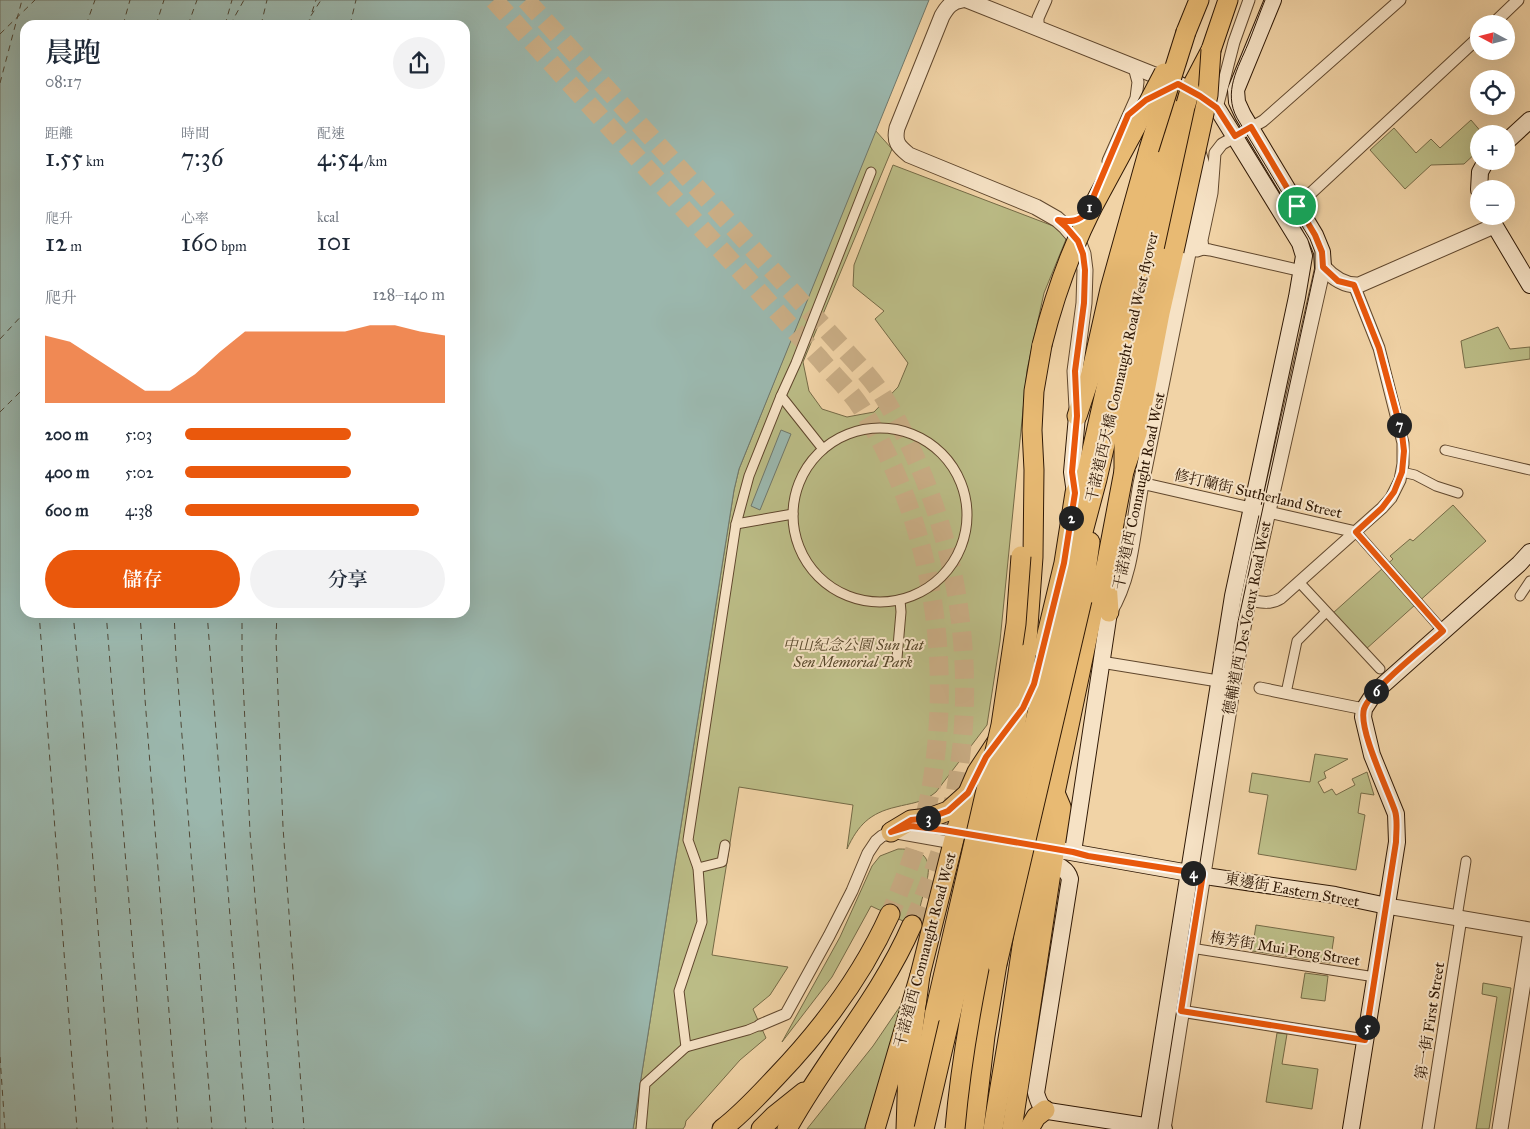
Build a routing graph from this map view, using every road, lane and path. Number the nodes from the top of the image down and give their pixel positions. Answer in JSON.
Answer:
{"nodes":[{"id":1,"x":962,"y":0,"type":"edge"},
{"id":2,"x":967,"y":0,"type":"edge"},
{"id":3,"x":1046,"y":0,"type":"edge"},
{"id":4,"x":1199,"y":0,"type":"edge"},
{"id":5,"x":1204,"y":0,"type":"edge"},
{"id":6,"x":1228,"y":0,"type":"edge"},
{"id":7,"x":1233,"y":0,"type":"edge"},
{"id":8,"x":1249,"y":0,"type":"edge"},
{"id":9,"x":1273,"y":0,"type":"edge"},
{"id":10,"x":1400,"y":0,"type":"edge"},
{"id":11,"x":1518,"y":0,"type":"edge"},
{"id":12,"x":1502,"y":15,"type":"edge"},
{"id":13,"x":1038,"y":28,"type":"junction"},
{"id":14,"x":1186,"y":32,"type":"junction"},
{"id":15,"x":1470,"y":45,"type":"edge"},
{"id":16,"x":1211,"y":50,"type":"junction"},
{"id":17,"x":1134,"y":67,"type":"junction"},
{"id":18,"x":1178,"y":84,"type":"junction"},
{"id":19,"x":1200,"y":96,"type":"junction"},
{"id":20,"x":1217,"y":108,"type":"junction"},
{"id":21,"x":1128,"y":115,"type":"junction"},
{"id":22,"x":1530,"y":120,"type":"edge"},
{"id":23,"x":1251,"y":127,"type":"junction"},
{"id":24,"x":1188,"y":132,"type":"junction"},
{"id":25,"x":1515,"y":134,"type":"edge"},
{"id":26,"x":1235,"y":136,"type":"junction"},
{"id":27,"x":871,"y":172,"type":"dead end"},
{"id":28,"x":1297,"y":206,"type":"junction"},
{"id":29,"x":1058,"y":220,"type":"junction"},
{"id":30,"x":1483,"y":225,"type":"edge"},
{"id":31,"x":1493,"y":225,"type":"edge"},
{"id":32,"x":1203,"y":249,"type":"junction"},
{"id":33,"x":1188,"y":255,"type":"junction"},
{"id":34,"x":1323,"y":267,"type":"junction"},
{"id":35,"x":1302,"y":270,"type":"junction"},
{"id":36,"x":1354,"y":285,"type":"junction"},
{"id":37,"x":1530,"y":285,"type":"edge"},
{"id":38,"x":781,"y":396,"type":"junction"},
{"id":39,"x":1077,"y":416,"type":"junction"},
{"id":40,"x":1032,"y":430,"type":"junction"},
{"id":41,"x":823,"y":449,"type":"junction"},
{"id":42,"x":1445,"y":450,"type":"dead end"},
{"id":43,"x":1530,"y":470,"type":"edge"},
{"id":44,"x":1124,"y":471,"type":"junction"},
{"id":45,"x":1402,"y":472,"type":"junction"},
{"id":46,"x":1097,"y":479,"type":"junction"},
{"id":47,"x":1141,"y":483,"type":"junction"},
{"id":48,"x":1075,"y":493,"type":"junction"},
{"id":49,"x":1458,"y":493,"type":"dead end"},
{"id":50,"x":1251,"y":508,"type":"junction"},
{"id":51,"x":1269,"y":511,"type":"junction"},
{"id":52,"x":793,"y":514,"type":"junction"},
{"id":53,"x":736,"y":524,"type":"junction"},
{"id":54,"x":1356,"y":532,"type":"junction"},
{"id":55,"x":1530,"y":552,"type":"edge"},
{"id":56,"x":1106,"y":566,"type":"junction"},
{"id":57,"x":1299,"y":582,"type":"junction"},
{"id":58,"x":1530,"y":582,"type":"edge"},
{"id":59,"x":1520,"y":596,"type":"dead end"},
{"id":60,"x":900,"y":600,"type":"junction"},
{"id":61,"x":1248,"y":600,"type":"junction"},
{"id":62,"x":1109,"y":612,"type":"junction"},
{"id":63,"x":1326,"y":612,"type":"junction"},
{"id":64,"x":1443,"y":631,"type":"junction"},
{"id":65,"x":897,"y":658,"type":"dead end"},
{"id":66,"x":1101,"y":662,"type":"junction"},
{"id":67,"x":1380,"y":669,"type":"dead end"},
{"id":68,"x":1218,"y":681,"type":"junction"},
{"id":69,"x":1260,"y":688,"type":"dead end"},
{"id":70,"x":1286,"y":693,"type":"junction"},
{"id":71,"x":1364,"y":709,"type":"junction"},
{"id":72,"x":968,"y":793,"type":"junction"},
{"id":73,"x":891,"y":832,"type":"junction"},
{"id":74,"x":954,"y":837,"type":"junction"},
{"id":75,"x":725,"y":845,"type":"dead end"},
{"id":76,"x":1073,"y":852,"type":"junction"},
{"id":77,"x":1045,"y":854,"type":"junction"},
{"id":78,"x":1466,"y":861,"type":"dead end"},
{"id":79,"x":698,"y":868,"type":"junction"},
{"id":80,"x":1195,"y":873,"type":"junction"},
{"id":81,"x":1387,"y":906,"type":"junction"},
{"id":82,"x":890,"y":914,"type":"tunnel mouth"},
{"id":83,"x":1459,"y":918,"type":"junction"},
{"id":84,"x":912,"y":925,"type":"tunnel mouth"},
{"id":85,"x":1530,"y":930,"type":"edge"},
{"id":86,"x":1530,"y":938,"type":"edge"},
{"id":87,"x":1191,"y":948,"type":"junction"},
{"id":88,"x":920,"y":975,"type":"junction"},
{"id":89,"x":1375,"y":977,"type":"junction"},
{"id":90,"x":1174,"y":1010,"type":"junction"},
{"id":91,"x":760,"y":1025,"type":"joint"},
{"id":92,"x":1365,"y":1040,"type":"junction"},
{"id":93,"x":686,"y":1047,"type":"junction"},
{"id":94,"x":814,"y":1083,"type":"junction"},
{"id":95,"x":1045,"y":1110,"type":"junction"},
{"id":96,"x":734,"y":1123,"type":"edge"},
{"id":97,"x":1157,"y":1128,"type":"edge"},
{"id":98,"x":641,"y":1129,"type":"edge"},
{"id":99,"x":722,"y":1129,"type":"edge"},
{"id":100,"x":761,"y":1129,"type":"edge"},
{"id":101,"x":787,"y":1129,"type":"edge"},
{"id":102,"x":875,"y":1129,"type":"edge"},
{"id":103,"x":906,"y":1129,"type":"edge"},
{"id":104,"x":926,"y":1129,"type":"edge"},
{"id":105,"x":954,"y":1129,"type":"edge"},
{"id":106,"x":974,"y":1129,"type":"edge"},
{"id":107,"x":993,"y":1129,"type":"edge"},
{"id":108,"x":1012,"y":1129,"type":"edge"},
{"id":109,"x":1029,"y":1129,"type":"edge"},
{"id":110,"x":1351,"y":1129,"type":"edge"},
{"id":111,"x":1428,"y":1129,"type":"edge"},
{"id":112,"x":1500,"y":1129,"type":"edge"}],
"edges":[{"from":1,"to":29,"type":"street"},
{"from":2,"to":13,"type":"street"},
{"from":3,"to":13,"type":"street"},
{"from":4,"to":14,"type":"main road"},
{"from":5,"to":18,"type":"main road","name":"干諾道西 Connaught Road West"},
{"from":6,"to":16,"type":"main road"},
{"from":7,"to":19,"type":"main road","name":"干諾道西 Connaught Road West"},
{"from":8,"to":20,"type":"street"},
{"from":9,"to":23,"type":"main road"},
{"from":10,"to":23,"type":"street"},
{"from":11,"to":12,"type":"street"},
{"from":13,"to":17,"type":"street"},
{"from":14,"to":39,"type":"main road","bridge":true},
{"from":14,"to":40,"type":"main road","bridge":true},
{"from":15,"to":28,"type":"street"},
{"from":16,"to":44,"type":"main road","bridge":true},
{"from":16,"to":46,"type":"main road","name":"干諾道西天橋 Connaught Road West flyover","bridge":true},
{"from":17,"to":18,"type":"street"},
{"from":17,"to":21,"type":"street"},
{"from":18,"to":19,"type":"main road"},
{"from":18,"to":21,"type":"street"},
{"from":18,"to":48,"type":"main road","name":"干諾道西 Connaught Road West"},
{"from":19,"to":20,"type":"main road"},
{"from":19,"to":24,"type":"main road","name":"干諾道西 Connaught Road West"},
{"from":20,"to":26,"type":"main road"},
{"from":21,"to":29,"type":"street"},
{"from":22,"to":25,"type":"main road"},
{"from":23,"to":26,"type":"street"},
{"from":23,"to":28,"type":"main road","name":"德輔道西 Des Voeux Road West"},
{"from":24,"to":33,"type":"street","name":"干諾道西 Connaught Road West"},
{"from":24,"to":44,"type":"main road","name":"干諾道西 Connaught Road West"},
{"from":26,"to":32,"type":"street"},
{"from":26,"to":35,"type":"main road","name":"德輔道西 Des Voeux Road West"},
{"from":27,"to":38,"type":"street"},
{"from":28,"to":34,"type":"main road","name":"德輔道西 Des Voeux Road West"},
{"from":29,"to":39,"type":"street"},
{"from":30,"to":36,"type":"street"},
{"from":31,"to":37,"type":"main road"},
{"from":32,"to":33,"type":"street"},
{"from":32,"to":35,"type":"street"},
{"from":33,"to":47,"type":"street","name":"干諾道西 Connaught Road West"},
{"from":34,"to":36,"type":"street"},
{"from":34,"to":51,"type":"street","name":"德輔道西 Des Voeux Road West"},
{"from":35,"to":50,"type":"main road","name":"德輔道西 Des Voeux Road West"},
{"from":36,"to":45,"type":"street"},
{"from":38,"to":41,"type":"street"},
{"from":38,"to":53,"type":"street"},
{"from":39,"to":48,"type":"main road","name":"干諾道西 Connaught Road West"},
{"from":40,"to":104,"type":"main road","bridge":true},
{"from":40,"to":104,"type":"main road","bridge":true},
{"from":41,"to":52,"type":"street"},
{"from":41,"to":60,"type":"street"},
{"from":42,"to":43,"type":"street"},
{"from":44,"to":56,"type":"main road","name":"干諾道西 Connaught Road West"},
{"from":45,"to":49,"type":"street"},
{"from":45,"to":54,"type":"street"},
{"from":46,"to":105,"type":"main road","name":"干諾道西天橋 Connaught Road West flyover","bridge":true},
{"from":46,"to":106,"type":"main road","bridge":true},
{"from":47,"to":50,"type":"street","name":"修打蘭街 Sutherland Street"},
{"from":47,"to":62,"type":"street","name":"干諾道西 Connaught Road West"},
{"from":48,"to":72,"type":"main road","name":"干諾道西 Connaught Road West"},
{"from":50,"to":51,"type":"street","name":"修打蘭街 Sutherland Street"},
{"from":50,"to":68,"type":"main road","name":"德輔道西 Des Voeux Road West"},
{"from":51,"to":54,"type":"street","name":"修打蘭街 Sutherland Street"},
{"from":51,"to":61,"type":"street","name":"德輔道西 Des Voeux Road West"},
{"from":52,"to":53,"type":"street"},
{"from":52,"to":60,"type":"street"},
{"from":53,"to":79,"type":"street"},
{"from":54,"to":57,"type":"street"},
{"from":54,"to":64,"type":"street","name":"修打蘭街 Sutherland Street"},
{"from":55,"to":64,"type":"main road"},
{"from":56,"to":62,"type":"main road"},
{"from":56,"to":77,"type":"main road","name":"干諾道西 Connaught Road West"},
{"from":57,"to":61,"type":"street"},
{"from":57,"to":63,"type":"street"},
{"from":58,"to":59,"type":"street"},
{"from":60,"to":65,"type":"street"},
{"from":61,"to":80,"type":"street","name":"德輔道西 Des Voeux Road West"},
{"from":62,"to":66,"type":"main road","name":"干諾道西 Connaught Road West"},
{"from":63,"to":67,"type":"street"},
{"from":63,"to":70,"type":"street"},
{"from":64,"to":71,"type":"main road"},
{"from":66,"to":68,"type":"street"},
{"from":66,"to":76,"type":"main road","name":"干諾道西 Connaught Road West"},
{"from":68,"to":80,"type":"main road","name":"德輔道西 Des Voeux Road West"},
{"from":69,"to":70,"type":"street"},
{"from":70,"to":71,"type":"street"},
{"from":71,"to":81,"type":"main road"},
{"from":72,"to":73,"type":"main road"},
{"from":72,"to":74,"type":"main road","name":"干諾道西 Connaught Road West"},
{"from":73,"to":74,"type":"street"},
{"from":73,"to":91,"type":"street"},
{"from":74,"to":77,"type":"main road","name":"東邊街 Eastern Street"},
{"from":74,"to":88,"type":"main road","name":"干諾道西 Connaught Road West"},
{"from":75,"to":79,"type":"street"},
{"from":76,"to":77,"type":"main road","name":"東邊街 Eastern Street"},
{"from":76,"to":80,"type":"main road","name":"東邊街 Eastern Street"},
{"from":77,"to":95,"type":"main road"},
{"from":77,"to":107,"type":"main road"},
{"from":77,"to":108,"type":"main road","name":"干諾道西 Connaught Road West"},
{"from":78,"to":83,"type":"street"},
{"from":79,"to":93,"type":"street"},
{"from":80,"to":81,"type":"main road","name":"東邊街 Eastern Street"},
{"from":80,"to":87,"type":"street","name":"德輔道西 Des Voeux Road West"},
{"from":80,"to":90,"type":"main road","name":"德輔道西 Des Voeux Road West"},
{"from":81,"to":83,"type":"street","name":"東邊街 Eastern Street"},
{"from":81,"to":89,"type":"main road"},
{"from":82,"to":96,"type":"main road"},
{"from":83,"to":85,"type":"street","name":"東邊街 Eastern Street"},
{"from":83,"to":111,"type":"street","name":"第一街 First Street"},
{"from":84,"to":94,"type":"main road"},
{"from":86,"to":112,"type":"street"},
{"from":87,"to":89,"type":"street","name":"梅芳街 Mui Fong Street"},
{"from":87,"to":90,"type":"street","name":"德輔道西 Des Voeux Road West"},
{"from":88,"to":102,"type":"main road","name":"干諾道西 Connaught Road West"},
{"from":88,"to":103,"type":"main road"},
{"from":89,"to":92,"type":"main road"},
{"from":90,"to":92,"type":"street"},
{"from":90,"to":97,"type":"main road","name":"德輔道西 Des Voeux Road West"},
{"from":91,"to":93,"type":"street"},
{"from":92,"to":110,"type":"main road"},
{"from":93,"to":98,"type":"street"},
{"from":94,"to":100,"type":"main road"},
{"from":94,"to":101,"type":"main road"},
{"from":95,"to":97,"type":"main road"},
{"from":95,"to":109,"type":"main road"},
{"from":96,"to":99,"type":"main road"}]}
